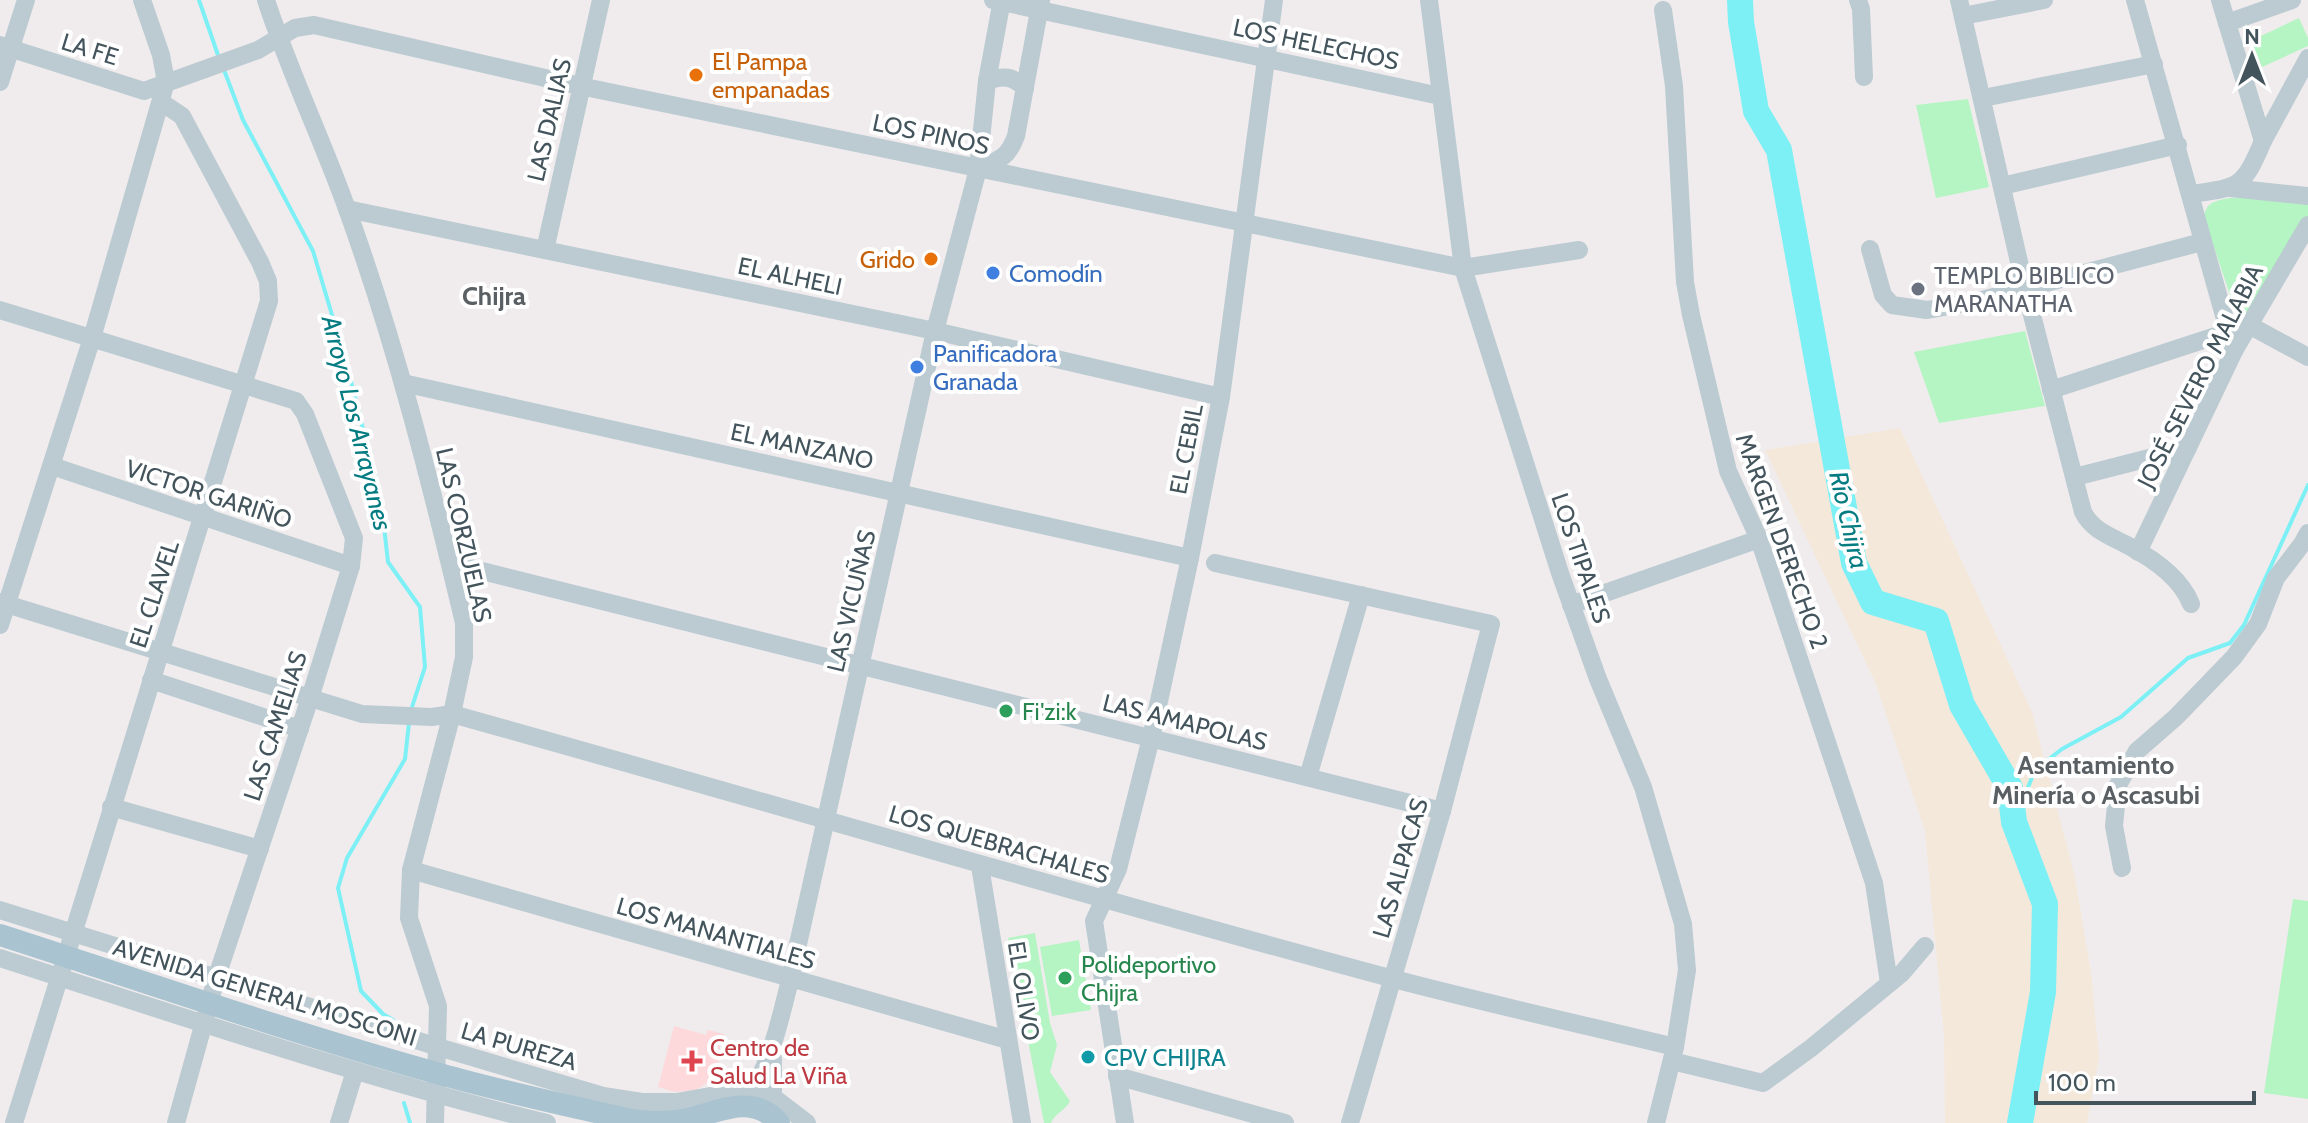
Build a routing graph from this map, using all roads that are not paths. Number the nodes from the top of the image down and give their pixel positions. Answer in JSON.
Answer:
{"nodes":[{"id":1,"x":26,"y":0,"type":"edge"},
{"id":2,"x":142,"y":0,"type":"edge"},
{"id":3,"x":266,"y":0,"type":"edge"},
{"id":4,"x":601,"y":0,"type":"edge"},
{"id":5,"x":1274,"y":0,"type":"edge"},
{"id":6,"x":1429,"y":0,"type":"edge"},
{"id":7,"x":1858,"y":0,"type":"edge"},
{"id":8,"x":2044,"y":0,"type":"edge"},
{"id":9,"x":2135,"y":0,"type":"edge"},
{"id":10,"x":2220,"y":0,"type":"edge"},
{"id":11,"x":2292,"y":0,"type":"edge"},
{"id":12,"x":999,"y":1,"type":"edge"},
{"id":13,"x":1040,"y":5,"type":"edge"},
{"id":14,"x":1961,"y":8,"type":"edge"},
{"id":15,"x":1663,"y":10,"type":"dead end"},
{"id":16,"x":2227,"y":23,"type":"junction"},
{"id":17,"x":277,"y":36,"type":"junction"},
{"id":18,"x":5,"y":47,"type":"edge"},
{"id":19,"x":1268,"y":57,"type":"junction"},
{"id":20,"x":2308,"y":58,"type":"edge"},
{"id":21,"x":2154,"y":64,"type":"junction"},
{"id":22,"x":1864,"y":77,"type":"dead end"},
{"id":23,"x":987,"y":81,"type":"junction"},
{"id":24,"x":0,"y":82,"type":"edge"},
{"id":25,"x":166,"y":82,"type":"junction"},
{"id":26,"x":580,"y":86,"type":"junction"},
{"id":27,"x":1025,"y":88,"type":"junction"},
{"id":28,"x":1440,"y":96,"type":"junction"},
{"id":29,"x":1983,"y":98,"type":"junction"},
{"id":30,"x":161,"y":102,"type":"junction"},
{"id":31,"x":2263,"y":141,"type":"junction"},
{"id":32,"x":2178,"y":145,"type":"junction"},
{"id":33,"x":978,"y":169,"type":"junction"},
{"id":34,"x":2002,"y":186,"type":"junction"},
{"id":35,"x":2230,"y":188,"type":"junction"},
{"id":36,"x":2191,"y":194,"type":"junction"},
{"id":37,"x":2308,"y":196,"type":"edge"},
{"id":38,"x":347,"y":209,"type":"junction"},
{"id":39,"x":1244,"y":225,"type":"junction"},
{"id":40,"x":2308,"y":225,"type":"edge"},
{"id":41,"x":2202,"y":242,"type":"junction"},
{"id":42,"x":1870,"y":249,"type":"dead end"},
{"id":43,"x":545,"y":250,"type":"junction"},
{"id":44,"x":1579,"y":250,"type":"dead end"},
{"id":45,"x":1463,"y":268,"type":"junction"},
{"id":46,"x":2025,"y":288,"type":"junction"},
{"id":47,"x":0,"y":310,"type":"edge"},
{"id":48,"x":2249,"y":325,"type":"junction"},
{"id":49,"x":2229,"y":330,"type":"junction"},
{"id":50,"x":935,"y":331,"type":"junction"},
{"id":51,"x":92,"y":338,"type":"junction"},
{"id":52,"x":2234,"y":351,"type":"junction"},
{"id":53,"x":2308,"y":357,"type":"edge"},
{"id":54,"x":403,"y":383,"type":"junction"},
{"id":55,"x":243,"y":385,"type":"junction"},
{"id":56,"x":2051,"y":390,"type":"junction"},
{"id":57,"x":1221,"y":397,"type":"junction"},
{"id":58,"x":2188,"y":448,"type":"junction"},
{"id":59,"x":52,"y":466,"type":"junction"},
{"id":60,"x":2075,"y":477,"type":"junction"},
{"id":61,"x":900,"y":492,"type":"junction"},
{"id":62,"x":204,"y":518,"type":"junction"},
{"id":63,"x":1759,"y":539,"type":"junction"},
{"id":64,"x":2306,"y":541,"type":"edge"},
{"id":65,"x":2138,"y":552,"type":"junction"},
{"id":66,"x":1190,"y":558,"type":"junction"},
{"id":67,"x":450,"y":563,"type":"junction"},
{"id":68,"x":1215,"y":563,"type":"dead end"},
{"id":69,"x":351,"y":566,"type":"junction"},
{"id":70,"x":1361,"y":595,"type":"junction"},
{"id":71,"x":4,"y":603,"type":"edge"},
{"id":72,"x":2191,"y":604,"type":"dead end"},
{"id":73,"x":1571,"y":605,"type":"junction"},
{"id":74,"x":0,"y":625,"type":"edge"},
{"id":75,"x":159,"y":652,"type":"junction"},
{"id":76,"x":861,"y":666,"type":"junction"},
{"id":77,"x":151,"y":680,"type":"junction"},
{"id":78,"x":310,"y":698,"type":"junction"},
{"id":79,"x":452,"y":714,"type":"junction"},
{"id":80,"x":300,"y":729,"type":"junction"},
{"id":81,"x":1151,"y":738,"type":"junction"},
{"id":82,"x":1308,"y":777,"type":"junction"},
{"id":83,"x":111,"y":807,"type":"junction"},
{"id":84,"x":1442,"y":811,"type":"junction"},
{"id":85,"x":826,"y":818,"type":"junction"},
{"id":86,"x":260,"y":849,"type":"junction"},
{"id":87,"x":980,"y":866,"type":"junction"},
{"id":88,"x":2122,"y":868,"type":"dead end"},
{"id":89,"x":411,"y":870,"type":"junction"},
{"id":90,"x":1104,"y":899,"type":"junction"},
{"id":91,"x":0,"y":910,"type":"edge"},
{"id":92,"x":72,"y":933,"type":"junction"},
{"id":93,"x":0,"y":935,"type":"edge"},
{"id":94,"x":1925,"y":946,"type":"dead end"},
{"id":95,"x":0,"y":958,"type":"edge"},
{"id":96,"x":62,"y":966,"type":"junction"},
{"id":97,"x":216,"y":979,"type":"junction"},
{"id":98,"x":1393,"y":979,"type":"junction"},
{"id":99,"x":790,"y":980,"type":"junction"},
{"id":100,"x":1889,"y":983,"type":"junction"},
{"id":101,"x":207,"y":1013,"type":"junction"},
{"id":102,"x":1008,"y":1040,"type":"junction"},
{"id":103,"x":438,"y":1047,"type":"junction"},
{"id":104,"x":1674,"y":1054,"type":"junction"},
{"id":105,"x":355,"y":1071,"type":"junction"},
{"id":106,"x":1117,"y":1076,"type":"junction"},
{"id":107,"x":437,"y":1084,"type":"junction"},
{"id":108,"x":516,"y":1094,"type":"junction"},
{"id":109,"x":749,"y":1099,"type":"junction"},
{"id":110,"x":776,"y":1120,"type":"edge"},
{"id":111,"x":14,"y":1123,"type":"edge"},
{"id":112,"x":176,"y":1123,"type":"edge"},
{"id":113,"x":339,"y":1123,"type":"edge"},
{"id":114,"x":435,"y":1123,"type":"edge"},
{"id":115,"x":547,"y":1123,"type":"edge"},
{"id":116,"x":601,"y":1123,"type":"edge"},
{"id":117,"x":705,"y":1123,"type":"edge"},
{"id":118,"x":807,"y":1123,"type":"edge"},
{"id":119,"x":1022,"y":1123,"type":"edge"},
{"id":120,"x":1125,"y":1123,"type":"edge"},
{"id":121,"x":1285,"y":1123,"type":"edge"},
{"id":122,"x":1350,"y":1123,"type":"edge"},
{"id":123,"x":1656,"y":1123,"type":"edge"}],
"edges":[{"from":1,"to":18,"type":"street"},
{"from":2,"to":25,"type":"street"},
{"from":3,"to":17,"type":"street","name":"LAS CORZUELAS"},
{"from":4,"to":26,"type":"street","name":"LAS DALIAS"},
{"from":5,"to":19,"type":"street","name":"EL CEBIL"},
{"from":6,"to":28,"type":"street","name":"LOS TIPALES"},
{"from":7,"to":22,"type":"street"},
{"from":8,"to":14,"type":"street"},
{"from":9,"to":21,"type":"street"},
{"from":10,"to":16,"type":"street"},
{"from":11,"to":16,"type":"street"},
{"from":12,"to":13,"type":"street","name":"LOS HELECHOS"},
{"from":12,"to":23,"type":"street","name":"LAS VICUÑAS"},
{"from":13,"to":19,"type":"street","name":"LOS HELECHOS"},
{"from":13,"to":27,"type":"street"},
{"from":14,"to":29,"type":"street"},
{"from":15,"to":63,"type":"street","name":"MARGEN DERECHO 2"},
{"from":16,"to":31,"type":"street"},
{"from":17,"to":25,"type":"street","name":"LA FE"},
{"from":17,"to":26,"type":"street","name":"LOS PINOS"},
{"from":17,"to":38,"type":"street","name":"LAS CORZUELAS"},
{"from":18,"to":24,"type":"street"},
{"from":18,"to":25,"type":"street","name":"LA FE"},
{"from":19,"to":28,"type":"street","name":"LOS HELECHOS"},
{"from":19,"to":39,"type":"street","name":"EL CEBIL"},
{"from":20,"to":31,"type":"street"},
{"from":21,"to":29,"type":"street"},
{"from":21,"to":32,"type":"street"},
{"from":23,"to":27,"type":"street"},
{"from":23,"to":33,"type":"street","name":"LAS VICUÑAS"},
{"from":25,"to":30,"type":"street"},
{"from":26,"to":33,"type":"street","name":"LOS PINOS"},
{"from":26,"to":43,"type":"street","name":"LAS DALIAS"},
{"from":27,"to":33,"type":"street"},
{"from":28,"to":45,"type":"street","name":"LOS TIPALES"},
{"from":29,"to":34,"type":"street"},
{"from":30,"to":51,"type":"street"},
{"from":30,"to":55,"type":"street","name":"EL CLAVEL"},
{"from":31,"to":35,"type":"street"},
{"from":32,"to":34,"type":"street"},
{"from":32,"to":36,"type":"street"},
{"from":33,"to":39,"type":"street","name":"LOS PINOS"},
{"from":33,"to":50,"type":"street","name":"LAS VICUÑAS"},
{"from":34,"to":46,"type":"street"},
{"from":35,"to":36,"type":"street"},
{"from":35,"to":37,"type":"street"},
{"from":36,"to":41,"type":"street"},
{"from":38,"to":43,"type":"street","name":"EL ALHELI"},
{"from":38,"to":54,"type":"street","name":"LAS CORZUELAS"},
{"from":39,"to":45,"type":"street","name":"LOS PINOS"},
{"from":39,"to":57,"type":"street","name":"EL CEBIL"},
{"from":40,"to":48,"type":"street","name":"JOSÉ SEVERO MALABIA"},
{"from":41,"to":46,"type":"street"},
{"from":41,"to":49,"type":"street"},
{"from":42,"to":46,"type":"street"},
{"from":43,"to":50,"type":"street","name":"EL ALHELI"},
{"from":44,"to":45,"type":"street","name":"LOS PINOS"},
{"from":45,"to":73,"type":"street","name":"LOS TIPALES"},
{"from":46,"to":56,"type":"street"},
{"from":47,"to":51,"type":"street","name":"LAS CAMELIAS"},
{"from":48,"to":49,"type":"street"},
{"from":48,"to":52,"type":"street","name":"JOSÉ SEVERO MALABIA"},
{"from":48,"to":53,"type":"street"},
{"from":49,"to":52,"type":"street"},
{"from":49,"to":56,"type":"street"},
{"from":50,"to":57,"type":"street","name":"EL ALHELI"},
{"from":50,"to":61,"type":"street","name":"LAS VICUÑAS"},
{"from":51,"to":55,"type":"street","name":"LAS CAMELIAS"},
{"from":51,"to":59,"type":"street"},
{"from":52,"to":58,"type":"street","name":"JOSÉ SEVERO MALABIA"},
{"from":54,"to":61,"type":"street","name":"EL MANZANO"},
{"from":54,"to":67,"type":"street","name":"LAS CORZUELAS"},
{"from":55,"to":62,"type":"street","name":"EL CLAVEL"},
{"from":55,"to":69,"type":"street","name":"LAS CAMELIAS"},
{"from":56,"to":60,"type":"street"},
{"from":57,"to":66,"type":"street","name":"EL CEBIL"},
{"from":58,"to":60,"type":"street"},
{"from":58,"to":65,"type":"street","name":"JOSÉ SEVERO MALABIA"},
{"from":59,"to":62,"type":"street","name":"VICTOR GARIÑO"},
{"from":59,"to":71,"type":"street"},
{"from":60,"to":65,"type":"street"},
{"from":61,"to":66,"type":"street","name":"EL MANZANO"},
{"from":61,"to":76,"type":"street","name":"LAS VICUÑAS"},
{"from":62,"to":69,"type":"street","name":"VICTOR GARIÑO"},
{"from":62,"to":75,"type":"street","name":"EL CLAVEL"},
{"from":63,"to":73,"type":"street"},
{"from":63,"to":100,"type":"street","name":"MARGEN DERECHO 2"},
{"from":64,"to":88,"type":"street"},
{"from":65,"to":72,"type":"street"},
{"from":66,"to":81,"type":"street","name":"EL CEBIL"},
{"from":67,"to":76,"type":"street","name":"LAS AMAPOLAS"},
{"from":67,"to":79,"type":"street","name":"LAS CORZUELAS"},
{"from":68,"to":70,"type":"street"},
{"from":69,"to":78,"type":"street","name":"LAS CAMELIAS"},
{"from":70,"to":82,"type":"street"},
{"from":70,"to":84,"type":"street","name":"LAS ALPACAS"},
{"from":71,"to":74,"type":"street"},
{"from":71,"to":75,"type":"street","name":"LOS QUEBRACHALES"},
{"from":73,"to":104,"type":"street","name":"LOS TIPALES"},
{"from":75,"to":77,"type":"street","name":"EL CLAVEL"},
{"from":75,"to":78,"type":"street","name":"LOS QUEBRACHALES"},
{"from":76,"to":81,"type":"street","name":"LAS AMAPOLAS"},
{"from":76,"to":85,"type":"street","name":"LAS VICUÑAS"},
{"from":77,"to":80,"type":"street"},
{"from":77,"to":83,"type":"street","name":"EL CLAVEL"},
{"from":78,"to":79,"type":"street","name":"LOS QUEBRACHALES"},
{"from":78,"to":80,"type":"street","name":"LAS CAMELIAS"},
{"from":79,"to":85,"type":"street","name":"LOS QUEBRACHALES"},
{"from":79,"to":89,"type":"street","name":"LAS CORZUELAS"},
{"from":80,"to":86,"type":"street","name":"LAS CAMELIAS"},
{"from":81,"to":82,"type":"street","name":"LAS AMAPOLAS"},
{"from":81,"to":90,"type":"street","name":"EL CEBIL"},
{"from":82,"to":84,"type":"street","name":"LAS AMAPOLAS"},
{"from":83,"to":86,"type":"street"},
{"from":83,"to":92,"type":"street","name":"EL CLAVEL"},
{"from":84,"to":98,"type":"street","name":"LAS ALPACAS"},
{"from":85,"to":87,"type":"street","name":"LOS QUEBRACHALES"},
{"from":85,"to":99,"type":"street","name":"LAS VICUÑAS"},
{"from":86,"to":97,"type":"street","name":"LAS CAMELIAS"},
{"from":87,"to":90,"type":"street","name":"LOS QUEBRACHALES"},
{"from":87,"to":102,"type":"street","name":"EL OLIVO"},
{"from":89,"to":99,"type":"street","name":"LOS MANANTIALES"},
{"from":89,"to":103,"type":"street","name":"LAS CORZUELAS"},
{"from":90,"to":98,"type":"street","name":"LOS QUEBRACHALES"},
{"from":90,"to":106,"type":"street","name":"EL CEBIL"},
{"from":91,"to":92,"type":"street","name":"LA PUREZA"},
{"from":92,"to":96,"type":"street","name":"EL CLAVEL"},
{"from":92,"to":97,"type":"street","name":"LA PUREZA"},
{"from":93,"to":96,"type":"main road","name":"AVENIDA GENERAL MOSCONI"},
{"from":94,"to":100,"type":"street"},
{"from":95,"to":96,"type":"street"},
{"from":96,"to":101,"type":"main road","name":"AVENIDA GENERAL MOSCONI"},
{"from":96,"to":111,"type":"street","name":"EL CLAVEL"},
{"from":97,"to":101,"type":"street","name":"LAS CAMELIAS"},
{"from":97,"to":103,"type":"street","name":"LA PUREZA"},
{"from":98,"to":104,"type":"street","name":"LOS QUEBRACHALES"},
{"from":98,"to":122,"type":"street","name":"LAS ALPACAS"},
{"from":99,"to":102,"type":"street","name":"LOS MANANTIALES"},
{"from":99,"to":109,"type":"street","name":"LAS VICUÑAS"},
{"from":100,"to":104,"type":"street","name":"LOS QUEBRACHALES"},
{"from":101,"to":105,"type":"street"},
{"from":101,"to":107,"type":"main road","name":"AVENIDA GENERAL MOSCONI"},
{"from":101,"to":112,"type":"street","name":"LAS CAMELIAS"},
{"from":102,"to":119,"type":"street","name":"EL OLIVO"},
{"from":103,"to":107,"type":"street","name":"LAS CORZUELAS"},
{"from":103,"to":109,"type":"street","name":"LA PUREZA"},
{"from":104,"to":123,"type":"street","name":"LOS TIPALES"},
{"from":105,"to":107,"type":"street"},
{"from":105,"to":113,"type":"street"},
{"from":106,"to":120,"type":"street","name":"EL CEBIL"},
{"from":106,"to":121,"type":"street"},
{"from":107,"to":108,"type":"main road","name":"AVENIDA GENERAL MOSCONI"},
{"from":107,"to":114,"type":"street","name":"LAS CORZUELAS"},
{"from":107,"to":115,"type":"street"},
{"from":108,"to":109,"type":"main road"},
{"from":108,"to":116,"type":"main road"},
{"from":109,"to":110,"type":"main road"},
{"from":109,"to":117,"type":"main road"},
{"from":109,"to":118,"type":"street"}]}
